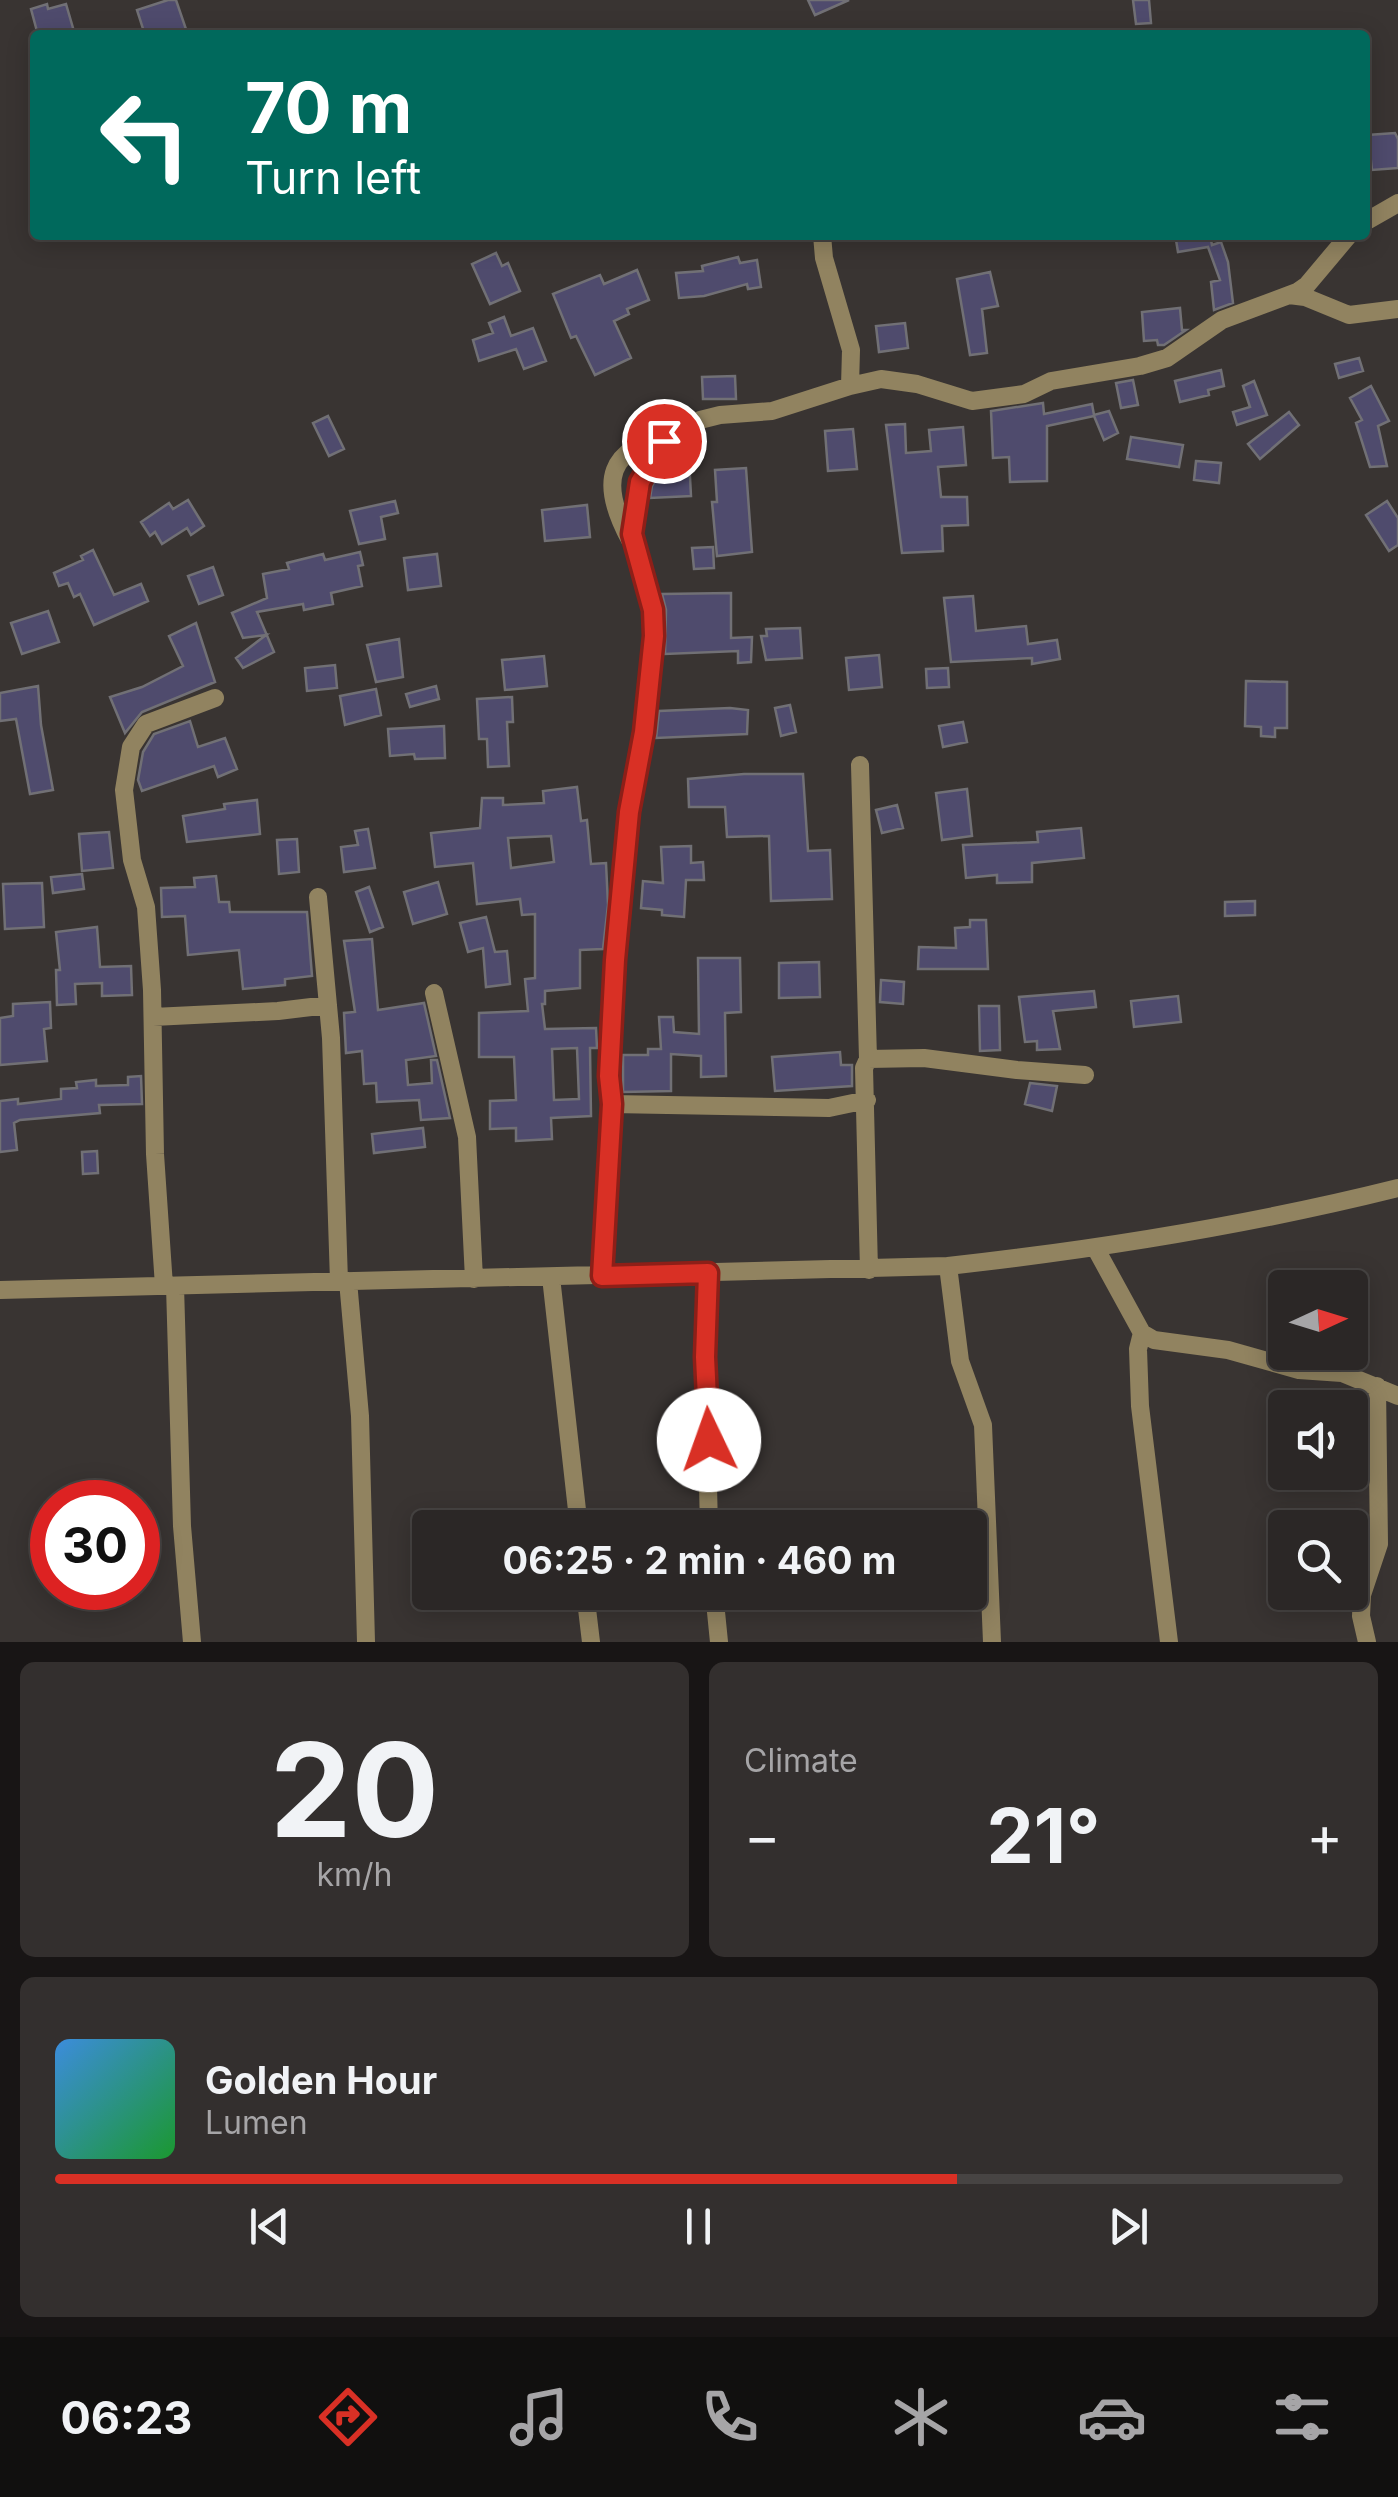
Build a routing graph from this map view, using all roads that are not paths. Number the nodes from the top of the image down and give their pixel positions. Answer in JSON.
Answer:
{"nodes":[{"id":1,"x":1398,"y":203,"type":"edge"},
{"id":2,"x":1370,"y":219,"type":"edge"},
{"id":3,"x":822,"y":240,"type":"edge"},
{"id":4,"x":1345,"y":240,"type":"edge"},
{"id":5,"x":1289,"y":295,"type":"junction"},
{"id":6,"x":1398,"y":309,"type":"edge"},
{"id":7,"x":859,"y":384,"type":"junction"},
{"id":8,"x":680,"y":430,"type":"junction"},
{"id":9,"x":635,"y":550,"type":"junction"},
{"id":10,"x":215,"y":698,"type":"dead end"},
{"id":11,"x":860,"y":765,"type":"dead end"},
{"id":12,"x":318,"y":897,"type":"dead end"},
{"id":13,"x":434,"y":993,"type":"dead end"},
{"id":14,"x":328,"y":1005,"type":"junction"},
{"id":15,"x":153,"y":1017,"type":"junction"},
{"id":16,"x":868,"y":1059,"type":"junction"},
{"id":17,"x":1085,"y":1075,"type":"dead end"},
{"id":18,"x":867,"y":1100,"type":"junction"},
{"id":19,"x":612,"y":1104,"type":"junction"},
{"id":20,"x":1398,"y":1188,"type":"edge"},
{"id":21,"x":1096,"y":1250,"type":"junction"},
{"id":22,"x":948,"y":1266,"type":"junction"},
{"id":23,"x":869,"y":1270,"type":"junction"},
{"id":24,"x":708,"y":1273,"type":"junction"},
{"id":25,"x":602,"y":1276,"type":"junction"},
{"id":26,"x":551,"y":1277,"type":"junction"},
{"id":27,"x":474,"y":1279,"type":"junction"},
{"id":28,"x":344,"y":1281,"type":"junction"},
{"id":29,"x":169,"y":1286,"type":"junction"},
{"id":30,"x":0,"y":1290,"type":"edge"},
{"id":31,"x":1142,"y":1333,"type":"junction"},
{"id":32,"x":1377,"y":1386,"type":"junction"},
{"id":33,"x":1398,"y":1396,"type":"edge"},
{"id":34,"x":577,"y":1510,"type":"edge"},
{"id":35,"x":709,"y":1510,"type":"edge"},
{"id":36,"x":587,"y":1610,"type":"edge"},
{"id":37,"x":716,"y":1610,"type":"edge"},
{"id":38,"x":192,"y":1642,"type":"edge"},
{"id":39,"x":366,"y":1642,"type":"edge"},
{"id":40,"x":590,"y":1642,"type":"edge"},
{"id":41,"x":719,"y":1642,"type":"edge"},
{"id":42,"x":992,"y":1642,"type":"edge"},
{"id":43,"x":1169,"y":1642,"type":"edge"},
{"id":44,"x":1367,"y":1642,"type":"edge"}],
"edges":[{"from":1,"to":2,"type":"street"},
{"from":3,"to":7,"type":"street"},
{"from":4,"to":5,"type":"street"},
{"from":5,"to":6,"type":"street"},
{"from":5,"to":7,"type":"street"},
{"from":7,"to":8,"type":"street"},
{"from":8,"to":9,"type":"street"},
{"from":8,"to":9,"type":"street"},
{"from":9,"to":19,"type":"street"},
{"from":10,"to":15,"type":"street"},
{"from":11,"to":16,"type":"street"},
{"from":12,"to":14,"type":"street"},
{"from":13,"to":27,"type":"street"},
{"from":14,"to":15,"type":"street"},
{"from":14,"to":28,"type":"street"},
{"from":15,"to":29,"type":"street"},
{"from":16,"to":17,"type":"street"},
{"from":16,"to":18,"type":"street"},
{"from":18,"to":19,"type":"street"},
{"from":18,"to":23,"type":"street"},
{"from":19,"to":25,"type":"street"},
{"from":20,"to":21,"type":"street"},
{"from":21,"to":22,"type":"street"},
{"from":21,"to":31,"type":"street"},
{"from":22,"to":23,"type":"street"},
{"from":22,"to":42,"type":"street"},
{"from":23,"to":24,"type":"street"},
{"from":24,"to":25,"type":"street"},
{"from":24,"to":35,"type":"street"},
{"from":25,"to":26,"type":"street"},
{"from":26,"to":27,"type":"street"},
{"from":26,"to":34,"type":"street"},
{"from":27,"to":28,"type":"street"},
{"from":28,"to":29,"type":"street"},
{"from":28,"to":39,"type":"street"},
{"from":29,"to":30,"type":"street"},
{"from":29,"to":38,"type":"street"},
{"from":31,"to":32,"type":"street"},
{"from":31,"to":43,"type":"street"},
{"from":32,"to":33,"type":"street"},
{"from":32,"to":44,"type":"street"},
{"from":36,"to":40,"type":"street"},
{"from":37,"to":41,"type":"street"}]}
